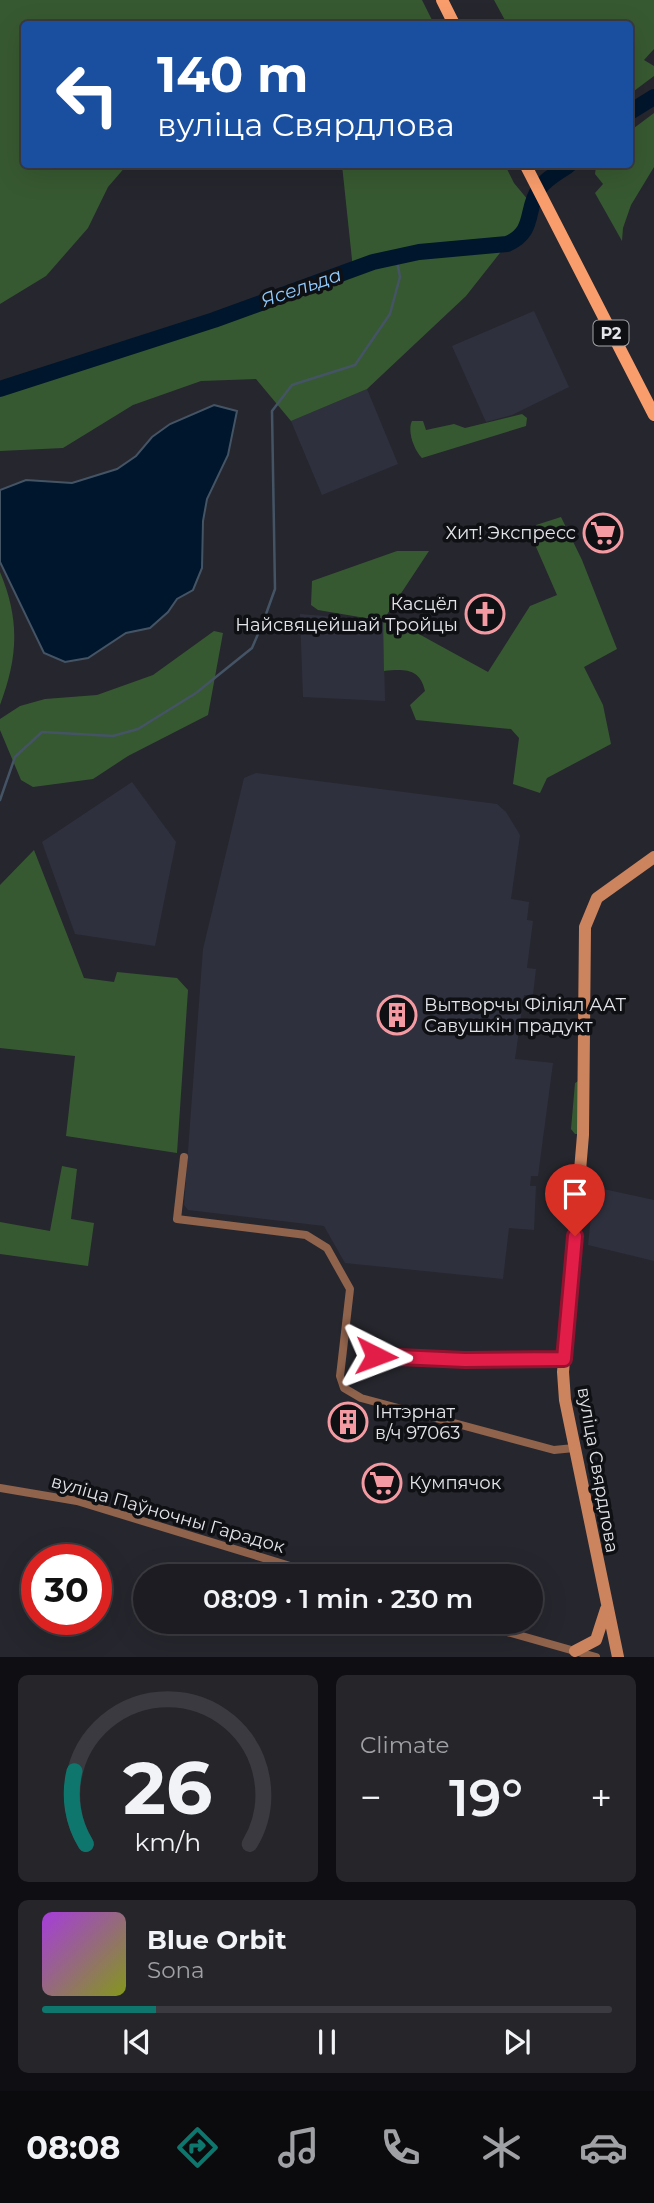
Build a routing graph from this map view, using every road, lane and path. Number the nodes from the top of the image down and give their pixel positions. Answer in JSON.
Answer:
{"nodes":[{"id":1,"x":442,"y":0,"type":"edge"},
{"id":2,"x":452,"y":21,"type":"edge"},
{"id":3,"x":527,"y":168,"type":"edge"},
{"id":4,"x":654,"y":415,"type":"edge"},
{"id":5,"x":654,"y":857,"type":"edge"},
{"id":6,"x":184,"y":1157,"type":"dead end"},
{"id":7,"x":376,"y":1356,"type":"dead end"},
{"id":8,"x":564,"y":1359,"type":"junction"},
{"id":9,"x":574,"y":1448,"type":"junction"},
{"id":10,"x":0,"y":1488,"type":"edge"},
{"id":11,"x":284,"y":1564,"type":"edge"},
{"id":12,"x":607,"y":1605,"type":"junction"},
{"id":13,"x":515,"y":1634,"type":"edge"},
{"id":14,"x":575,"y":1651,"type":"junction"},
{"id":15,"x":596,"y":1657,"type":"edge"},
{"id":16,"x":618,"y":1657,"type":"edge"}],
"edges":[{"from":1,"to":2,"type":"main road"},
{"from":3,"to":4,"type":"main road","number":"Р2"},
{"from":5,"to":8,"type":"main road","name":"вуліца Свярдлова"},
{"from":6,"to":9,"type":"street"},
{"from":7,"to":8,"type":"street"},
{"from":8,"to":9,"type":"main road","name":"вуліца Свярдлова"},
{"from":9,"to":12,"type":"main road","name":"вуліца Свярдлова"},
{"from":10,"to":11,"type":"street","name":"вуліца Паўночны Гарадок"},
{"from":12,"to":14,"type":"main road"},
{"from":12,"to":16,"type":"main road","name":"вуліца Свярдлова"},
{"from":13,"to":14,"type":"street"},
{"from":14,"to":15,"type":"street"}]}
